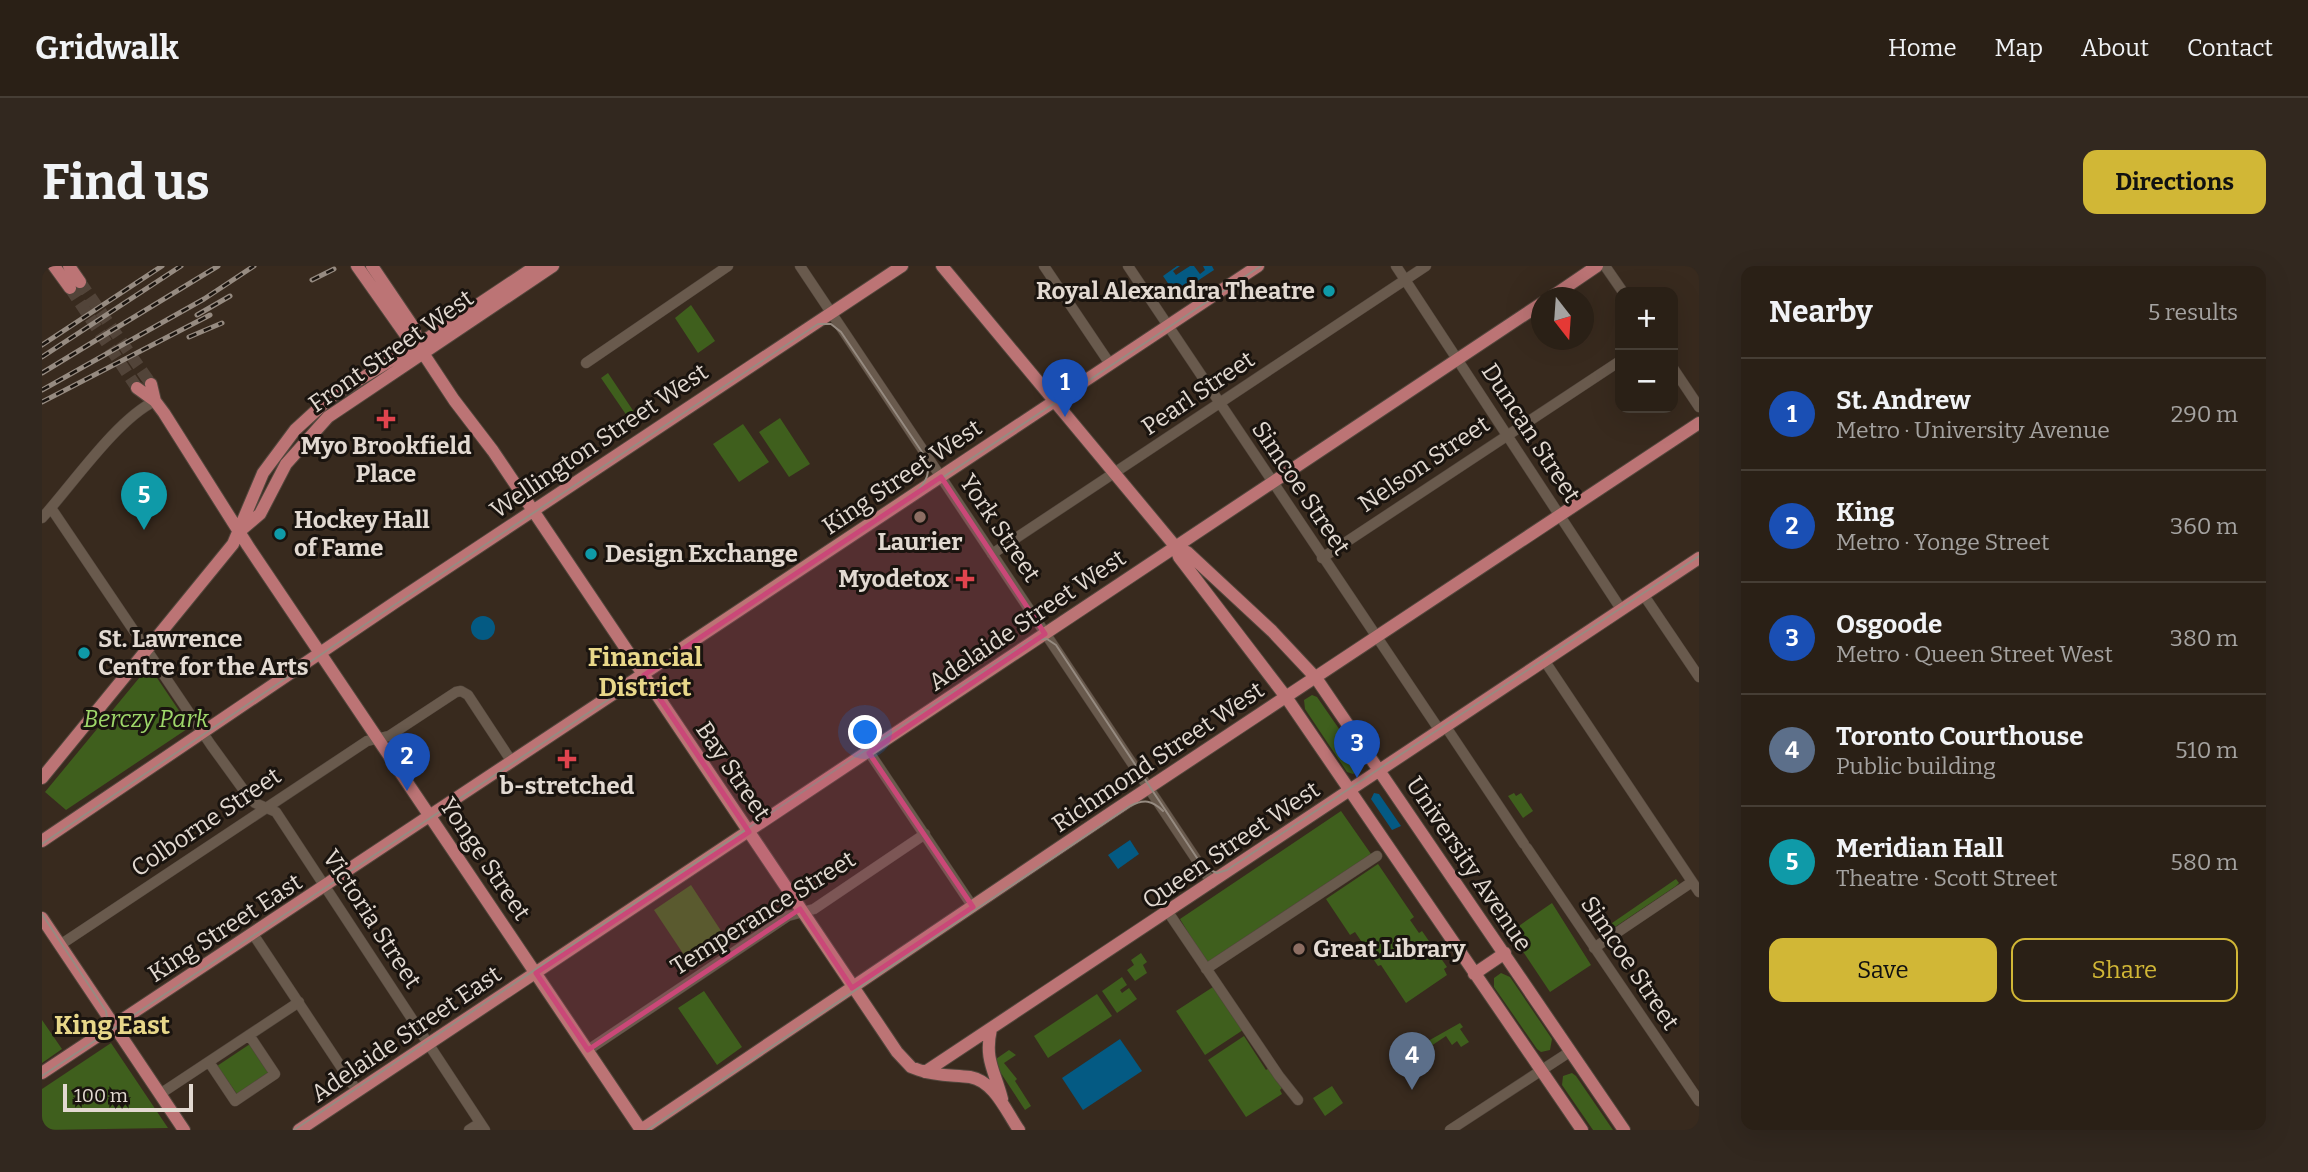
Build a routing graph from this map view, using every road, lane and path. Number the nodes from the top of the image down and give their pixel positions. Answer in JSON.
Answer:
{"nodes":[{"id":1,"x":54,"y":266,"type":"edge"},
{"id":2,"x":69,"y":266,"type":"edge"},
{"id":3,"x":356,"y":266,"type":"edge"},
{"id":4,"x":372,"y":266,"type":"edge"},
{"id":5,"x":536,"y":266,"type":"edge"},
{"id":6,"x":553,"y":266,"type":"edge"},
{"id":7,"x":728,"y":266,"type":"edge"},
{"id":8,"x":800,"y":266,"type":"edge"},
{"id":9,"x":902,"y":266,"type":"edge"},
{"id":10,"x":942,"y":266,"type":"edge"},
{"id":11,"x":1044,"y":266,"type":"edge"},
{"id":12,"x":1128,"y":266,"type":"edge"},
{"id":13,"x":1258,"y":266,"type":"edge"},
{"id":14,"x":1396,"y":266,"type":"edge"},
{"id":15,"x":1426,"y":266,"type":"edge"},
{"id":16,"x":1597,"y":266,"type":"edge"},
{"id":17,"x":1605,"y":266,"type":"edge"},
{"id":18,"x":1405,"y":280,"type":"junction"},
{"id":19,"x":520,"y":282,"type":"junction"},
{"id":20,"x":1566,"y":287,"type":"edge"},
{"id":21,"x":1620,"y":287,"type":"edge"},
{"id":22,"x":1531,"y":310,"type":"edge"},
{"id":23,"x":831,"y":313,"type":"junction"},
{"id":24,"x":1168,"y":325,"type":"junction"},
{"id":25,"x":420,"y":348,"type":"junction"},
{"id":26,"x":1458,"y":359,"type":"junction"},
{"id":27,"x":586,"y":363,"type":"dead end"},
{"id":28,"x":1110,"y":364,"type":"junction"},
{"id":29,"x":1615,"y":364,"type":"edge"},
{"id":30,"x":1678,"y":376,"type":"edge"},
{"id":31,"x":151,"y":384,"type":"tunnel mouth"},
{"id":32,"x":137,"y":388,"type":"tunnel mouth"},
{"id":33,"x":331,"y":397,"type":"junction"},
{"id":34,"x":155,"y":401,"type":"junction"},
{"id":35,"x":1054,"y":401,"type":"junction"},
{"id":36,"x":1220,"y":404,"type":"junction"},
{"id":37,"x":1699,"y":407,"type":"edge"},
{"id":38,"x":340,"y":409,"type":"junction"},
{"id":39,"x":1699,"y":423,"type":"edge"},
{"id":40,"x":1507,"y":435,"type":"junction"},
{"id":41,"x":266,"y":468,"type":"junction"},
{"id":42,"x":1116,"y":473,"type":"junction"},
{"id":43,"x":279,"y":476,"type":"junction"},
{"id":44,"x":941,"y":477,"type":"junction"},
{"id":45,"x":1272,"y":482,"type":"junction"},
{"id":46,"x":51,"y":508,"type":"junction"},
{"id":47,"x":533,"y":511,"type":"junction"},
{"id":48,"x":1559,"y":515,"type":"junction"},
{"id":49,"x":42,"y":518,"type":"edge"},
{"id":50,"x":240,"y":531,"type":"junction"},
{"id":51,"x":1175,"y":546,"type":"junction"},
{"id":52,"x":992,"y":554,"type":"junction"},
{"id":53,"x":1322,"y":558,"type":"junction"},
{"id":54,"x":1699,"y":558,"type":"edge"},
{"id":55,"x":1643,"y":594,"type":"junction"},
{"id":56,"x":1621,"y":609,"type":"junction"},
{"id":57,"x":1045,"y":634,"type":"junction"},
{"id":58,"x":1376,"y":637,"type":"junction"},
{"id":59,"x":146,"y":648,"type":"junction"},
{"id":60,"x":321,"y":653,"type":"junction"},
{"id":61,"x":1544,"y":660,"type":"junction"},
{"id":62,"x":644,"y":675,"type":"junction"},
{"id":63,"x":1699,"y":677,"type":"edge"},
{"id":64,"x":1316,"y":678,"type":"junction"},
{"id":65,"x":1286,"y":697,"type":"junction"},
{"id":66,"x":1443,"y":729,"type":"junction"},
{"id":67,"x":202,"y":732,"type":"junction"},
{"id":68,"x":377,"y":738,"type":"junction"},
{"id":69,"x":869,"y":752,"type":"junction"},
{"id":70,"x":512,"y":762,"type":"junction"},
{"id":71,"x":1380,"y":771,"type":"junction"},
{"id":72,"x":42,"y":778,"type":"edge"},
{"id":73,"x":1149,"y":788,"type":"junction"},
{"id":74,"x":1350,"y":791,"type":"junction"},
{"id":75,"x":265,"y":807,"type":"junction"},
{"id":76,"x":430,"y":817,"type":"junction"},
{"id":77,"x":749,"y":832,"type":"junction"},
{"id":78,"x":925,"y":834,"type":"junction"},
{"id":79,"x":42,"y":841,"type":"edge"},
{"id":80,"x":1377,"y":856,"type":"dead end"},
{"id":81,"x":1692,"y":882,"type":"junction"},
{"id":82,"x":1212,"y":883,"type":"junction"},
{"id":83,"x":325,"y":887,"type":"junction"},
{"id":84,"x":1699,"y":892,"type":"edge"},
{"id":85,"x":973,"y":906,"type":"junction"},
{"id":86,"x":802,"y":912,"type":"junction"},
{"id":87,"x":1168,"y":912,"type":"junction"},
{"id":88,"x":42,"y":918,"type":"edge"},
{"id":89,"x":253,"y":934,"type":"junction"},
{"id":90,"x":60,"y":945,"type":"junction"},
{"id":91,"x":1594,"y":948,"type":"junction"},
{"id":92,"x":1505,"y":953,"type":"junction"},
{"id":93,"x":1206,"y":969,"type":"junction"},
{"id":94,"x":536,"y":973,"type":"junction"},
{"id":95,"x":1474,"y":974,"type":"junction"},
{"id":96,"x":852,"y":988,"type":"junction"},
{"id":97,"x":299,"y":1002,"type":"junction"},
{"id":98,"x":114,"y":1025,"type":"junction"},
{"id":99,"x":991,"y":1030,"type":"junction"},
{"id":100,"x":249,"y":1035,"type":"junction"},
{"id":101,"x":427,"y":1045,"type":"junction"},
{"id":102,"x":588,"y":1051,"type":"junction"},
{"id":103,"x":1571,"y":1051,"type":"junction"},
{"id":104,"x":209,"y":1062,"type":"junction"},
{"id":105,"x":1542,"y":1070,"type":"junction"},
{"id":106,"x":925,"y":1072,"type":"junction"},
{"id":107,"x":42,"y":1073,"type":"edge"},
{"id":108,"x":357,"y":1091,"type":"junction"},
{"id":109,"x":160,"y":1094,"type":"junction"},
{"id":110,"x":1298,"y":1100,"type":"dead end"},
{"id":111,"x":1699,"y":1101,"type":"edge"},
{"id":112,"x":1003,"y":1107,"type":"junction"},
{"id":113,"x":482,"y":1126,"type":"edge"},
{"id":114,"x":184,"y":1130,"type":"edge"},
{"id":115,"x":299,"y":1130,"type":"edge"},
{"id":116,"x":468,"y":1130,"type":"edge"},
{"id":117,"x":641,"y":1130,"type":"edge"},
{"id":118,"x":1018,"y":1130,"type":"edge"},
{"id":119,"x":1451,"y":1130,"type":"edge"},
{"id":120,"x":1582,"y":1130,"type":"edge"},
{"id":121,"x":1625,"y":1130,"type":"edge"}],
"edges":[{"from":1,"to":2,"type":"main road"},
{"from":3,"to":25,"type":"main road","name":"Bay Street"},
{"from":4,"to":25,"type":"main road","name":"Bay Street"},
{"from":5,"to":19,"type":"main road","name":"Front Street West"},
{"from":6,"to":19,"type":"main road","name":"Front Street West"},
{"from":7,"to":27,"type":"street"},
{"from":8,"to":23,"type":"street","name":"York Street"},
{"from":9,"to":23,"type":"main road","name":"Wellington Street West"},
{"from":10,"to":35,"type":"main road","name":"University Avenue"},
{"from":11,"to":28,"type":"street"},
{"from":12,"to":24,"type":"street","name":"Simcoe Street"},
{"from":13,"to":24,"type":"main road","name":"King Street West"},
{"from":14,"to":18,"type":"street","name":"Duncan Street"},
{"from":15,"to":18,"type":"street","name":"Pearl Street"},
{"from":16,"to":20,"type":"main road"},
{"from":17,"to":21,"type":"street"},
{"from":18,"to":26,"type":"street","name":"Duncan Street"},
{"from":18,"to":36,"type":"street","name":"Pearl Street"},
{"from":19,"to":25,"type":"main road","name":"Front Street West"},
{"from":22,"to":26,"type":"main road","name":"Adelaide Street West"},
{"from":23,"to":44,"type":"street","name":"York Street"},
{"from":23,"to":47,"type":"main road","name":"Wellington Street West"},
{"from":24,"to":28,"type":"main road","name":"King Street West"},
{"from":24,"to":36,"type":"street","name":"Simcoe Street"},
{"from":25,"to":33,"type":"main road","name":"Front Street West"},
{"from":25,"to":38,"type":"main road","name":"Front Street West"},
{"from":25,"to":47,"type":"main road","name":"Bay Street"},
{"from":26,"to":40,"type":"street","name":"Duncan Street"},
{"from":26,"to":45,"type":"main road","name":"Adelaide Street West"},
{"from":28,"to":35,"type":"main road","name":"King Street West"},
{"from":29,"to":40,"type":"street","name":"Nelson Street"},
{"from":30,"to":37,"type":"street"},
{"from":31,"to":34,"type":"main road","name":"Yonge Street"},
{"from":32,"to":34,"type":"main road","name":"Yonge Street"},
{"from":33,"to":38,"type":"main road"},
{"from":33,"to":41,"type":"main road","name":"Front Street West"},
{"from":34,"to":46,"type":"street"},
{"from":34,"to":50,"type":"main road","name":"Yonge Street"},
{"from":35,"to":42,"type":"main road","name":"University Avenue"},
{"from":35,"to":44,"type":"main road","name":"King Street West"},
{"from":36,"to":42,"type":"street","name":"Pearl Street"},
{"from":36,"to":45,"type":"street","name":"Simcoe Street"},
{"from":38,"to":43,"type":"main road","name":"Front Street West"},
{"from":39,"to":48,"type":"main road","name":"Richmond Street West"},
{"from":40,"to":48,"type":"street","name":"Duncan Street"},
{"from":40,"to":53,"type":"street","name":"Nelson Street"},
{"from":41,"to":43,"type":"main road"},
{"from":41,"to":50,"type":"main road","name":"Front Street West"},
{"from":42,"to":51,"type":"main road","name":"University Avenue"},
{"from":42,"to":52,"type":"street","name":"Pearl Street"},
{"from":43,"to":50,"type":"main road","name":"Front Street West"},
{"from":44,"to":52,"type":"street","name":"York Street"},
{"from":44,"to":62,"type":"main road","name":"King Street West"},
{"from":45,"to":51,"type":"main road","name":"Adelaide Street West"},
{"from":45,"to":53,"type":"street","name":"Simcoe Street"},
{"from":46,"to":49,"type":"street"},
{"from":46,"to":59,"type":"street","name":"Victoria Street"},
{"from":47,"to":60,"type":"main road","name":"Wellington Street West"},
{"from":47,"to":62,"type":"main road","name":"Bay Street"},
{"from":48,"to":56,"type":"street","name":"Duncan Street"},
{"from":48,"to":58,"type":"main road","name":"Richmond Street West"},
{"from":50,"to":59,"type":"main road"},
{"from":50,"to":60,"type":"main road","name":"Yonge Street"},
{"from":51,"to":57,"type":"main road","name":"Adelaide Street West"},
{"from":51,"to":64,"type":"main road","name":"University Avenue"},
{"from":51,"to":65,"type":"main road","name":"University Avenue"},
{"from":52,"to":57,"type":"street","name":"York Street"},
{"from":53,"to":58,"type":"street","name":"Simcoe Street"},
{"from":54,"to":55,"type":"main road","name":"Queen Street West"},
{"from":55,"to":56,"type":"main road","name":"Queen Street West"},
{"from":55,"to":63,"type":"street"},
{"from":56,"to":61,"type":"main road","name":"Queen Street West"},
{"from":57,"to":69,"type":"main road","name":"Adelaide Street West"},
{"from":57,"to":73,"type":"street","name":"York Street"},
{"from":58,"to":64,"type":"main road","name":"Richmond Street West"},
{"from":58,"to":66,"type":"street","name":"Simcoe Street"},
{"from":59,"to":67,"type":"street","name":"Victoria Street"},
{"from":59,"to":72,"type":"main road"},
{"from":60,"to":67,"type":"main road","name":"Wellington Street West"},
{"from":60,"to":68,"type":"main road","name":"Yonge Street"},
{"from":61,"to":66,"type":"main road","name":"Queen Street West"},
{"from":61,"to":81,"type":"street"},
{"from":62,"to":70,"type":"main road","name":"King Street West"},
{"from":62,"to":77,"type":"main road","name":"Bay Street"},
{"from":64,"to":65,"type":"main road","name":"Richmond Street West"},
{"from":64,"to":71,"type":"main road","name":"University Avenue"},
{"from":65,"to":73,"type":"main road","name":"Richmond Street West"},
{"from":65,"to":74,"type":"main road","name":"University Avenue"},
{"from":66,"to":71,"type":"main road","name":"Queen Street West"},
{"from":66,"to":91,"type":"street","name":"Simcoe Street"},
{"from":67,"to":75,"type":"street","name":"Victoria Street"},
{"from":67,"to":79,"type":"main road","name":"Wellington Street West"},
{"from":68,"to":70,"type":"street","name":"Colborne Street"},
{"from":68,"to":75,"type":"street","name":"Colborne Street"},
{"from":68,"to":76,"type":"main road","name":"Yonge Street"},
{"from":69,"to":77,"type":"main road","name":"Adelaide Street West"},
{"from":69,"to":78,"type":"street"},
{"from":70,"to":76,"type":"main road","name":"King Street West"},
{"from":71,"to":74,"type":"main road","name":"Queen Street West"},
{"from":71,"to":92,"type":"main road","name":"University Avenue"},
{"from":73,"to":82,"type":"street","name":"York Street"},
{"from":73,"to":85,"type":"main road","name":"Richmond Street West"},
{"from":74,"to":82,"type":"main road","name":"Queen Street West"},
{"from":74,"to":95,"type":"main road","name":"University Avenue"},
{"from":75,"to":83,"type":"street","name":"Victoria Street"},
{"from":75,"to":90,"type":"street","name":"Colborne Street"},
{"from":76,"to":83,"type":"main road","name":"King Street East"},
{"from":76,"to":94,"type":"main road","name":"Yonge Street"},
{"from":77,"to":86,"type":"main road","name":"Bay Street"},
{"from":77,"to":94,"type":"main road","name":"Adelaide Street West"},
{"from":78,"to":85,"type":"street"},
{"from":78,"to":86,"type":"street","name":"Temperance Street"},
{"from":80,"to":93,"type":"street"},
{"from":81,"to":84,"type":"street"},
{"from":81,"to":91,"type":"street"},
{"from":82,"to":87,"type":"main road","name":"Queen Street West"},
{"from":83,"to":89,"type":"main road","name":"King Street East"},
{"from":83,"to":101,"type":"street","name":"Victoria Street"},
{"from":85,"to":96,"type":"main road","name":"Richmond Street West"},
{"from":86,"to":96,"type":"main road","name":"Bay Street"},
{"from":86,"to":102,"type":"street","name":"Temperance Street"},
{"from":87,"to":93,"type":"street"},
{"from":87,"to":99,"type":"main road","name":"Queen Street West"},
{"from":88,"to":90,"type":"main road"},
{"from":89,"to":97,"type":"street"},
{"from":89,"to":98,"type":"main road","name":"King Street East"},
{"from":90,"to":98,"type":"main road"},
{"from":91,"to":111,"type":"street","name":"Simcoe Street"},
{"from":92,"to":95,"type":"main road"},
{"from":92,"to":103,"type":"main road","name":"University Avenue"},
{"from":93,"to":110,"type":"street"},
{"from":94,"to":101,"type":"main road","name":"Adelaide Street East"},
{"from":94,"to":102,"type":"main road","name":"Yonge Street"},
{"from":95,"to":105,"type":"main road","name":"University Avenue"},
{"from":96,"to":106,"type":"main road","name":"Bay Street"},
{"from":96,"to":117,"type":"main road","name":"Richmond Street West"},
{"from":97,"to":100,"type":"street"},
{"from":97,"to":108,"type":"street"},
{"from":98,"to":107,"type":"main road","name":"King Street East"},
{"from":98,"to":109,"type":"main road"},
{"from":99,"to":106,"type":"main road","name":"Queen Street West"},
{"from":99,"to":112,"type":"main road"},
{"from":100,"to":104,"type":"street"},
{"from":100,"to":104,"type":"street"},
{"from":101,"to":108,"type":"main road","name":"Adelaide Street East"},
{"from":101,"to":113,"type":"street","name":"Victoria Street"},
{"from":102,"to":117,"type":"main road","name":"Yonge Street"},
{"from":103,"to":105,"type":"street"},
{"from":103,"to":121,"type":"main road","name":"University Avenue"},
{"from":104,"to":109,"type":"street"},
{"from":105,"to":119,"type":"street"},
{"from":105,"to":120,"type":"main road","name":"University Avenue"},
{"from":106,"to":112,"type":"main road","name":"Bay Street"},
{"from":108,"to":115,"type":"main road","name":"Adelaide Street East"},
{"from":109,"to":114,"type":"main road"},
{"from":112,"to":118,"type":"main road","name":"Bay Street"},
{"from":113,"to":116,"type":"street"}]}
